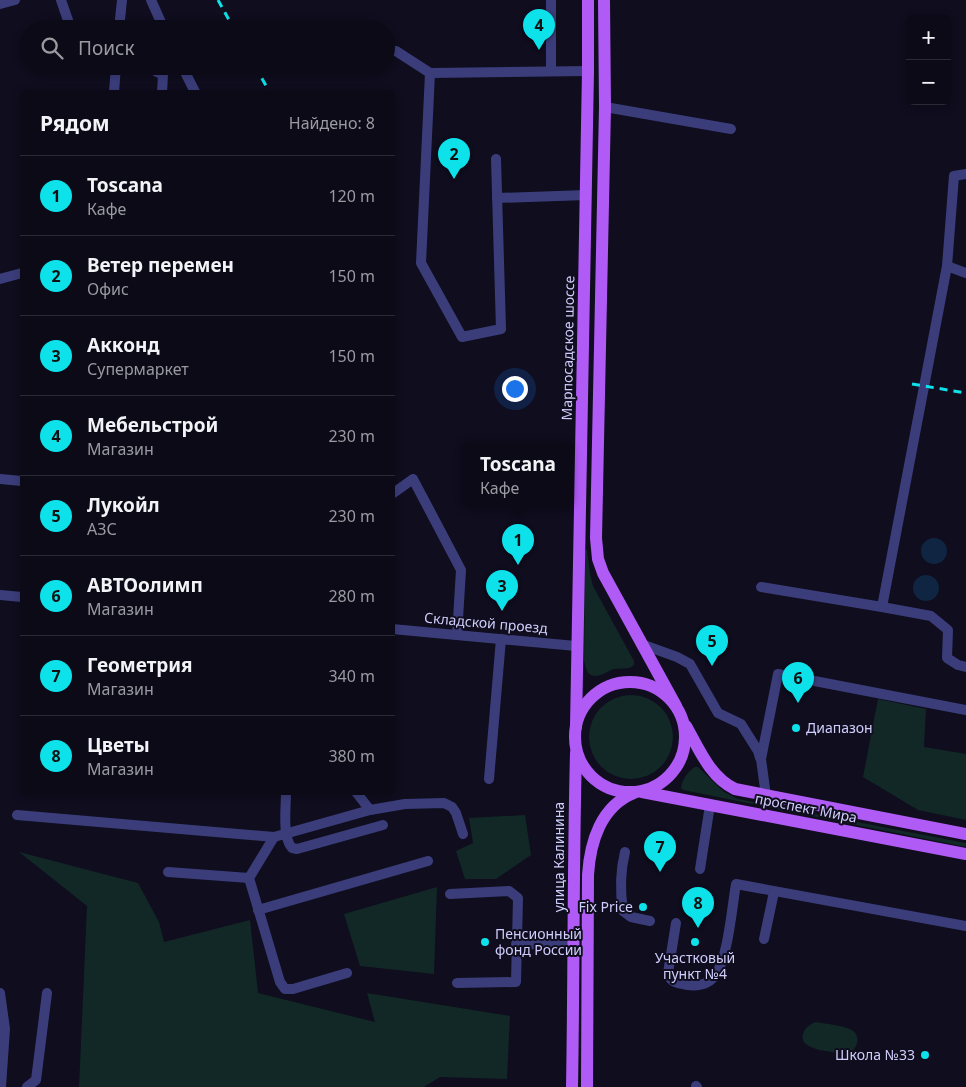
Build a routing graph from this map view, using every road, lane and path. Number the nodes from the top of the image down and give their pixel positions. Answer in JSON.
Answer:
{"nodes":[{"id":1,"x":15,"y":0,"type":"edge"},
{"id":2,"x":61,"y":0,"type":"edge"},
{"id":3,"x":122,"y":0,"type":"edge"},
{"id":4,"x":151,"y":0,"type":"edge"},
{"id":5,"x":551,"y":0,"type":"edge"},
{"id":6,"x":588,"y":0,"type":"edge"},
{"id":7,"x":604,"y":0,"type":"edge"},
{"id":8,"x":0,"y":4,"type":"edge"},
{"id":9,"x":68,"y":20,"type":"edge"},
{"id":10,"x":120,"y":20,"type":"edge"},
{"id":11,"x":160,"y":20,"type":"edge"},
{"id":12,"x":396,"y":51,"type":"dead end"},
{"id":13,"x":551,"y":71,"type":"junction"},
{"id":14,"x":588,"y":71,"type":"junction"},
{"id":15,"x":430,"y":73,"type":"junction"},
{"id":16,"x":115,"y":75,"type":"edge"},
{"id":17,"x":163,"y":75,"type":"edge"},
{"id":18,"x":186,"y":75,"type":"edge"},
{"id":19,"x":114,"y":90,"type":"edge"},
{"id":20,"x":162,"y":90,"type":"edge"},
{"id":21,"x":194,"y":90,"type":"edge"},
{"id":22,"x":605,"y":108,"type":"junction"},
{"id":23,"x":731,"y":129,"type":"dead end"},
{"id":24,"x":496,"y":159,"type":"dead end"},
{"id":25,"x":966,"y":174,"type":"edge"},
{"id":26,"x":586,"y":195,"type":"junction"},
{"id":27,"x":497,"y":198,"type":"junction"},
{"id":28,"x":948,"y":266,"type":"junction"},
{"id":29,"x":966,"y":273,"type":"edge"},
{"id":30,"x":20,"y":274,"type":"edge"},
{"id":31,"x":0,"y":279,"type":"edge"},
{"id":32,"x":0,"y":479,"type":"edge"},
{"id":33,"x":20,"y":481,"type":"edge"},
{"id":34,"x":395,"y":492,"type":"edge"},
{"id":35,"x":761,"y":587,"type":"dead end"},
{"id":36,"x":0,"y":595,"type":"edge"},
{"id":37,"x":20,"y":597,"type":"edge"},
{"id":38,"x":882,"y":607,"type":"junction"},
{"id":39,"x":395,"y":629,"type":"edge"},
{"id":40,"x":458,"y":635,"type":"junction"},
{"id":41,"x":501,"y":639,"type":"junction"},
{"id":42,"x":641,"y":644,"type":"junction"},
{"id":43,"x":576,"y":646,"type":"junction"},
{"id":44,"x":966,"y":667,"type":"edge"},
{"id":45,"x":676,"y":706,"type":"junction"},
{"id":46,"x":966,"y":710,"type":"edge"},
{"id":47,"x":682,"y":719,"type":"junction"},
{"id":48,"x":576,"y":727,"type":"junction"},
{"id":49,"x":576,"y":748,"type":"junction"},
{"id":50,"x":760,"y":759,"type":"junction"},
{"id":51,"x":489,"y":779,"type":"dead end"},
{"id":52,"x":637,"y":792,"type":"junction"},
{"id":53,"x":286,"y":795,"type":"edge"},
{"id":54,"x":358,"y":795,"type":"edge"},
{"id":55,"x":766,"y":796,"type":"junction"},
{"id":56,"x":710,"y":805,"type":"junction"},
{"id":57,"x":370,"y":810,"type":"junction"},
{"id":58,"x":17,"y":816,"type":"dead end"},
{"id":59,"x":383,"y":825,"type":"dead end"},
{"id":60,"x":463,"y":834,"type":"dead end"},
{"id":61,"x":966,"y":834,"type":"edge"},
{"id":62,"x":286,"y":835,"type":"junction"},
{"id":63,"x":274,"y":837,"type":"junction"},
{"id":64,"x":625,"y":852,"type":"dead end"},
{"id":65,"x":966,"y":854,"type":"edge"},
{"id":66,"x":428,"y":861,"type":"dead end"},
{"id":67,"x":700,"y":869,"type":"dead end"},
{"id":68,"x":168,"y":872,"type":"dead end"},
{"id":69,"x":248,"y":878,"type":"junction"},
{"id":70,"x":774,"y":892,"type":"junction"},
{"id":71,"x":450,"y":894,"type":"dead end"},
{"id":72,"x":258,"y":910,"type":"junction"},
{"id":73,"x":650,"y":921,"type":"dead end"},
{"id":74,"x":676,"y":923,"type":"dead end"},
{"id":75,"x":966,"y":926,"type":"edge"},
{"id":76,"x":764,"y":939,"type":"dead end"},
{"id":77,"x":516,"y":944,"type":"junction"},
{"id":78,"x":574,"y":945,"type":"junction"},
{"id":79,"x":347,"y":973,"type":"dead end"},
{"id":80,"x":457,"y":983,"type":"dead end"},
{"id":81,"x":0,"y":993,"type":"edge"},
{"id":82,"x":46,"y":993,"type":"dead end"},
{"id":83,"x":1,"y":1087,"type":"edge"},
{"id":84,"x":27,"y":1087,"type":"edge"},
{"id":85,"x":572,"y":1087,"type":"edge"},
{"id":86,"x":587,"y":1087,"type":"edge"}],
"edges":[{"from":1,"to":8,"type":"street"},
{"from":2,"to":9,"type":"street"},
{"from":3,"to":10,"type":"street"},
{"from":4,"to":11,"type":"street"},
{"from":5,"to":13,"type":"street"},
{"from":6,"to":14,"type":"main road","name":"Марпосадское шоссе"},
{"from":7,"to":22,"type":"main road"},
{"from":12,"to":15,"type":"street"},
{"from":13,"to":14,"type":"street"},
{"from":13,"to":15,"type":"street"},
{"from":14,"to":26,"type":"main road","name":"Марпосадское шоссе"},
{"from":15,"to":27,"type":"street"},
{"from":16,"to":19,"type":"street"},
{"from":17,"to":20,"type":"street"},
{"from":18,"to":21,"type":"street"},
{"from":22,"to":23,"type":"street"},
{"from":22,"to":42,"type":"main road"},
{"from":24,"to":27,"type":"street"},
{"from":25,"to":28,"type":"street"},
{"from":26,"to":27,"type":"street"},
{"from":26,"to":43,"type":"main road","name":"Марпосадское шоссе"},
{"from":28,"to":29,"type":"street"},
{"from":28,"to":38,"type":"street"},
{"from":30,"to":31,"type":"street"},
{"from":32,"to":33,"type":"street"},
{"from":34,"to":40,"type":"street"},
{"from":35,"to":38,"type":"street"},
{"from":36,"to":37,"type":"street"},
{"from":38,"to":44,"type":"street"},
{"from":39,"to":40,"type":"street","name":"Складской проезд"},
{"from":40,"to":41,"type":"street","name":"Складской проезд"},
{"from":41,"to":43,"type":"street","name":"Складской проезд"},
{"from":41,"to":51,"type":"street"},
{"from":42,"to":45,"type":"main road"},
{"from":42,"to":50,"type":"street"},
{"from":43,"to":48,"type":"main road","name":"Марпосадское шоссе"},
{"from":45,"to":47,"type":"main road"},
{"from":45,"to":48,"type":"main road"},
{"from":46,"to":50,"type":"street"},
{"from":47,"to":52,"type":"main road"},
{"from":47,"to":55,"type":"main road","name":"проспект Мира"},
{"from":48,"to":49,"type":"main road"},
{"from":49,"to":52,"type":"main road"},
{"from":49,"to":78,"type":"main road","name":"улица Калинина"},
{"from":50,"to":55,"type":"street"},
{"from":52,"to":56,"type":"main road","name":"проспект Мира"},
{"from":52,"to":86,"type":"main road"},
{"from":53,"to":62,"type":"street"},
{"from":54,"to":57,"type":"street"},
{"from":55,"to":61,"type":"main road","name":"проспект Мира"},
{"from":56,"to":65,"type":"main road","name":"проспект Мира"},
{"from":56,"to":67,"type":"street"},
{"from":57,"to":60,"type":"street"},
{"from":57,"to":62,"type":"street"},
{"from":58,"to":63,"type":"street"},
{"from":59,"to":62,"type":"street"},
{"from":62,"to":63,"type":"street"},
{"from":63,"to":69,"type":"street"},
{"from":64,"to":73,"type":"street"},
{"from":66,"to":72,"type":"street"},
{"from":68,"to":69,"type":"street"},
{"from":69,"to":72,"type":"street"},
{"from":70,"to":74,"type":"street"},
{"from":70,"to":75,"type":"street"},
{"from":70,"to":76,"type":"street"},
{"from":71,"to":77,"type":"street"},
{"from":72,"to":79,"type":"street"},
{"from":77,"to":78,"type":"street"},
{"from":77,"to":80,"type":"street"},
{"from":78,"to":85,"type":"main road","name":"улица Калинина"},
{"from":81,"to":83,"type":"street"},
{"from":82,"to":84,"type":"street"}]}
